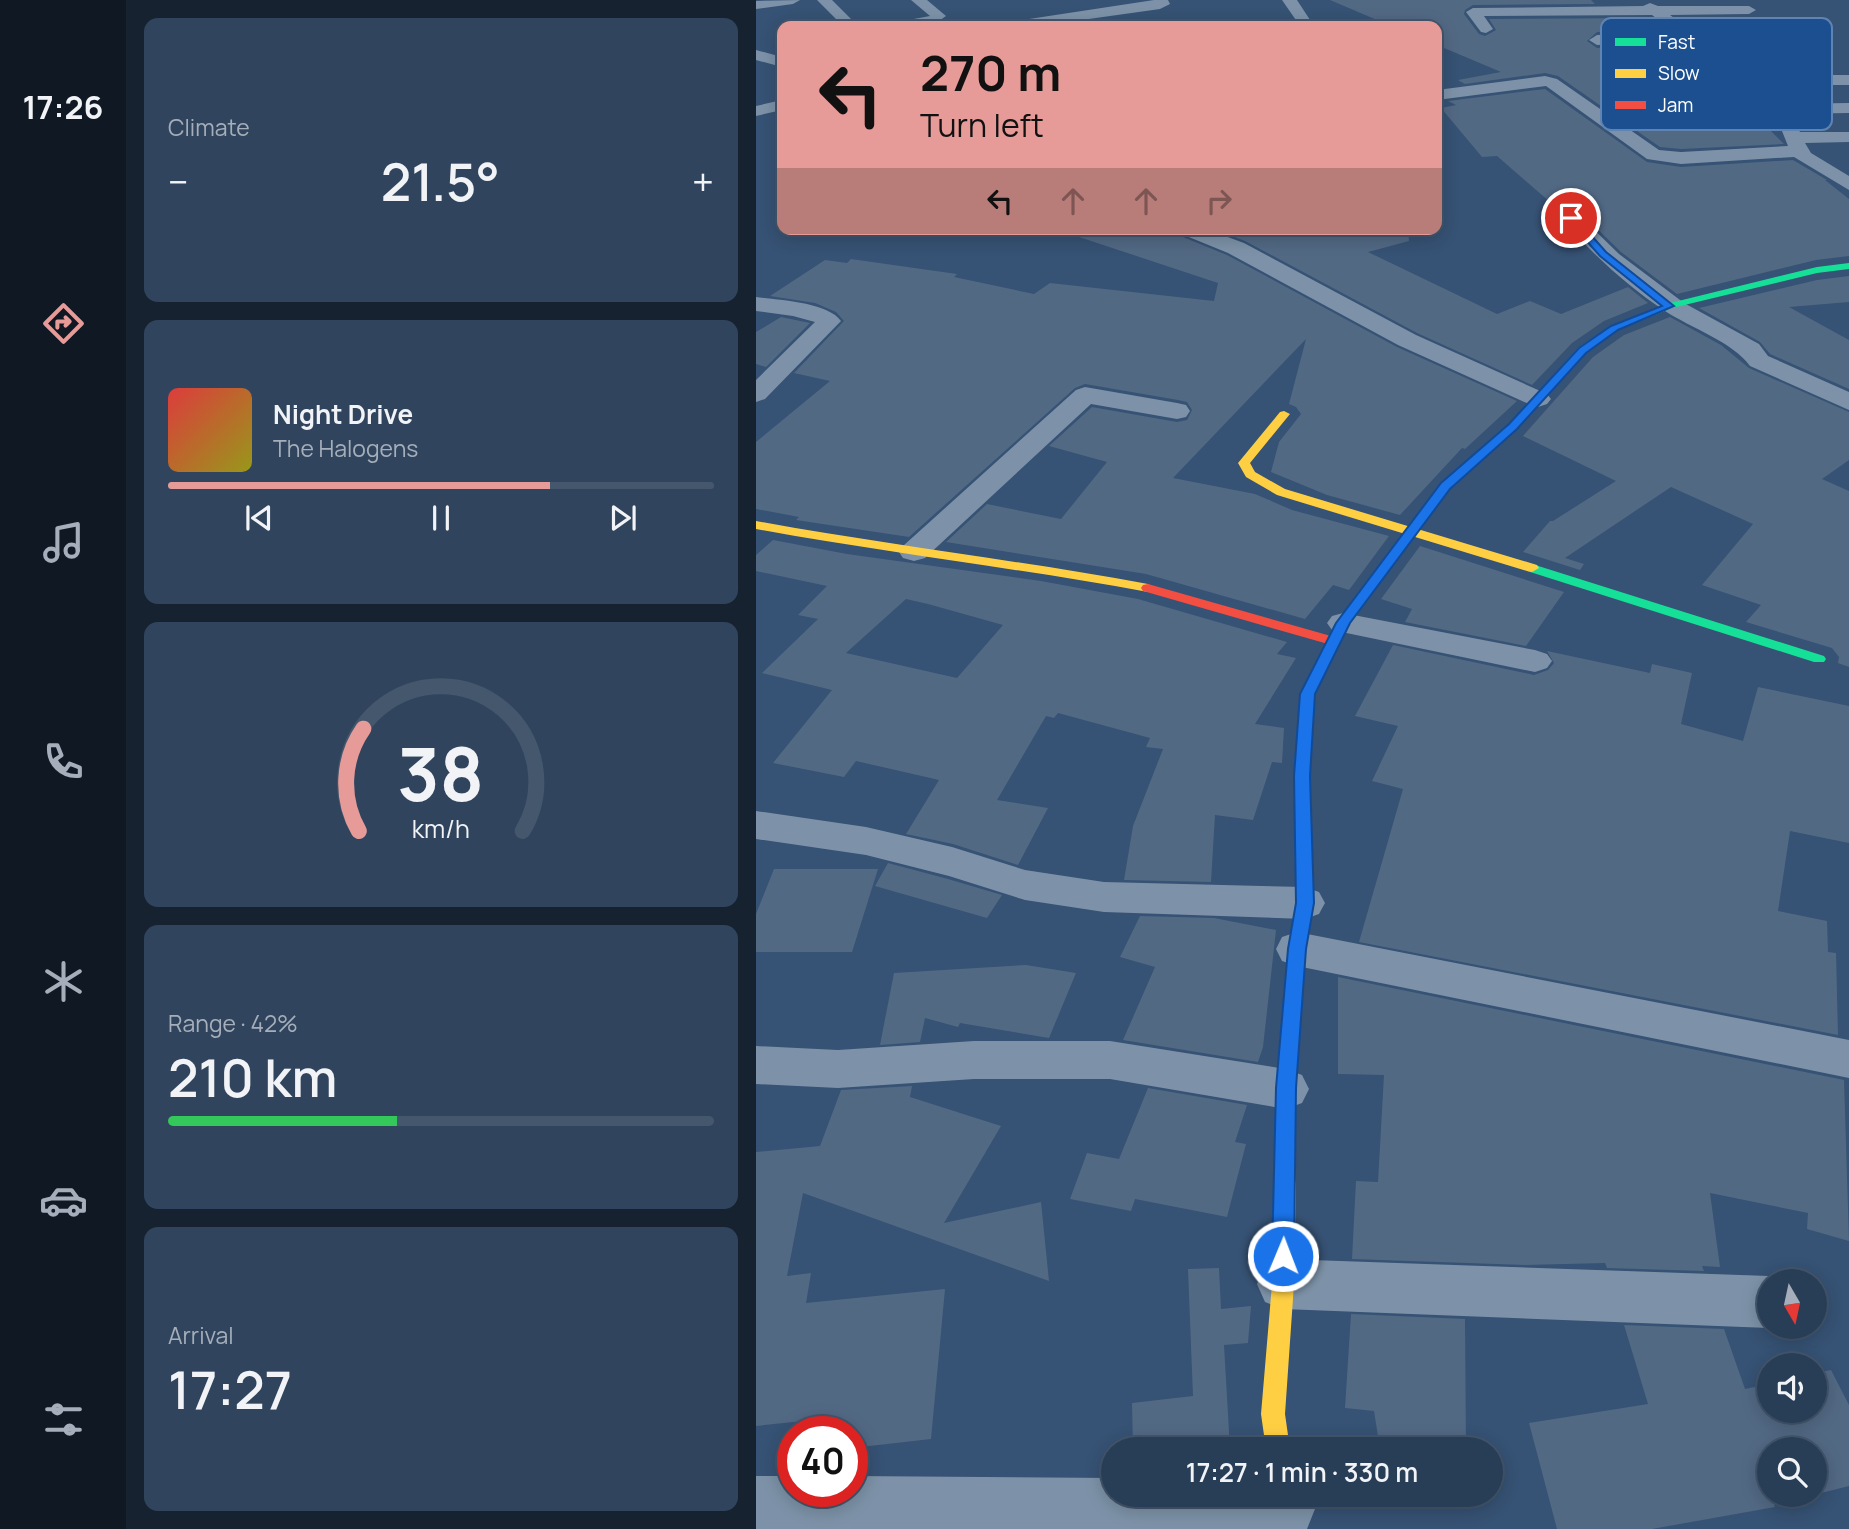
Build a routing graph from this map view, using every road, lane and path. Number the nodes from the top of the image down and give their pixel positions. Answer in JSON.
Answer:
{"nodes":[{"id":1,"x":793,"y":0,"type":"edge"},
{"id":2,"x":824,"y":0,"type":"edge"},
{"id":3,"x":918,"y":0,"type":"edge"},
{"id":4,"x":1077,"y":0,"type":"edge"},
{"id":5,"x":1161,"y":0,"type":"edge"},
{"id":6,"x":1289,"y":0,"type":"edge"},
{"id":7,"x":756,"y":5,"type":"edge"},
{"id":8,"x":1649,"y":5,"type":"edge"},
{"id":9,"x":1749,"y":10,"type":"dead end"},
{"id":10,"x":1091,"y":14,"type":"junction"},
{"id":11,"x":1665,"y":18,"type":"edge"},
{"id":12,"x":846,"y":21,"type":"edge"},
{"id":13,"x":925,"y":21,"type":"edge"},
{"id":14,"x":1043,"y":21,"type":"edge"},
{"id":15,"x":1304,"y":21,"type":"edge"},
{"id":16,"x":1486,"y":29,"type":"dead end"},
{"id":17,"x":1597,"y":40,"type":"dead end"},
{"id":18,"x":1601,"y":40,"type":"edge"},
{"id":19,"x":756,"y":55,"type":"edge"},
{"id":20,"x":777,"y":61,"type":"edge"},
{"id":21,"x":1442,"y":94,"type":"edge"},
{"id":22,"x":777,"y":106,"type":"edge"},
{"id":23,"x":756,"y":111,"type":"edge"},
{"id":24,"x":1601,"y":117,"type":"edge"},
{"id":25,"x":1619,"y":130,"type":"edge"},
{"id":26,"x":1790,"y":130,"type":"edge"},
{"id":27,"x":1849,"y":136,"type":"edge"},
{"id":28,"x":1796,"y":144,"type":"junction"},
{"id":29,"x":1849,"y":184,"type":"edge"},
{"id":30,"x":1571,"y":218,"type":"dead end"},
{"id":31,"x":1202,"y":235,"type":"edge"},
{"id":32,"x":1849,"y":266,"type":"edge"},
{"id":33,"x":756,"y":304,"type":"edge"},
{"id":34,"x":1669,"y":306,"type":"junction"},
{"id":35,"x":761,"y":384,"type":"edge"},
{"id":36,"x":1538,"y":399,"type":"junction"},
{"id":37,"x":1849,"y":402,"type":"edge"},
{"id":38,"x":1177,"y":411,"type":"dead end"},
{"id":39,"x":1284,"y":414,"type":"dead end"},
{"id":40,"x":756,"y":525,"type":"edge"},
{"id":41,"x":1410,"y":532,"type":"junction"},
{"id":42,"x":914,"y":552,"type":"junction"},
{"id":43,"x":1338,"y":632,"type":"junction"},
{"id":44,"x":1819,"y":659,"type":"dead end"},
{"id":45,"x":1535,"y":662,"type":"dead end"},
{"id":46,"x":756,"y":825,"type":"edge"},
{"id":47,"x":1305,"y":903,"type":"junction"},
{"id":48,"x":1297,"y":949,"type":"junction"},
{"id":49,"x":1849,"y":1059,"type":"edge"},
{"id":50,"x":756,"y":1065,"type":"edge"},
{"id":51,"x":1286,"y":1088,"type":"junction"},
{"id":52,"x":1283,"y":1284,"type":"junction"},
{"id":53,"x":1757,"y":1302,"type":"edge"},
{"id":54,"x":1276,"y":1437,"type":"edge"},
{"id":55,"x":756,"y":1505,"type":"edge"},
{"id":56,"x":1287,"y":1511,"type":"edge"}],
"edges":[{"from":1,"to":7,"type":"street"},
{"from":2,"to":12,"type":"street"},
{"from":3,"to":13,"type":"street"},
{"from":4,"to":10,"type":"street"},
{"from":5,"to":10,"type":"street"},
{"from":6,"to":15,"type":"street"},
{"from":8,"to":9,"type":"street"},
{"from":8,"to":11,"type":"street"},
{"from":8,"to":16,"type":"street"},
{"from":10,"to":14,"type":"street"},
{"from":17,"to":18,"type":"street"},
{"from":19,"to":20,"type":"street"},
{"from":21,"to":24,"type":"street"},
{"from":22,"to":23,"type":"street"},
{"from":25,"to":28,"type":"street"},
{"from":26,"to":28,"type":"street"},
{"from":27,"to":28,"type":"street"},
{"from":28,"to":29,"type":"street"},
{"from":30,"to":34,"type":"street"},
{"from":31,"to":36,"type":"street"},
{"from":32,"to":34,"type":"street"},
{"from":33,"to":35,"type":"street"},
{"from":34,"to":36,"type":"street"},
{"from":34,"to":37,"type":"street"},
{"from":36,"to":41,"type":"street"},
{"from":38,"to":42,"type":"street"},
{"from":39,"to":41,"type":"street"},
{"from":40,"to":42,"type":"street"},
{"from":41,"to":43,"type":"street"},
{"from":41,"to":44,"type":"street"},
{"from":42,"to":43,"type":"street"},
{"from":43,"to":45,"type":"street"},
{"from":43,"to":47,"type":"street"},
{"from":46,"to":47,"type":"street"},
{"from":47,"to":48,"type":"street"},
{"from":48,"to":49,"type":"street"},
{"from":48,"to":51,"type":"street"},
{"from":50,"to":51,"type":"street"},
{"from":51,"to":52,"type":"street"},
{"from":52,"to":53,"type":"street"},
{"from":52,"to":54,"type":"street"},
{"from":55,"to":56,"type":"street"}]}
